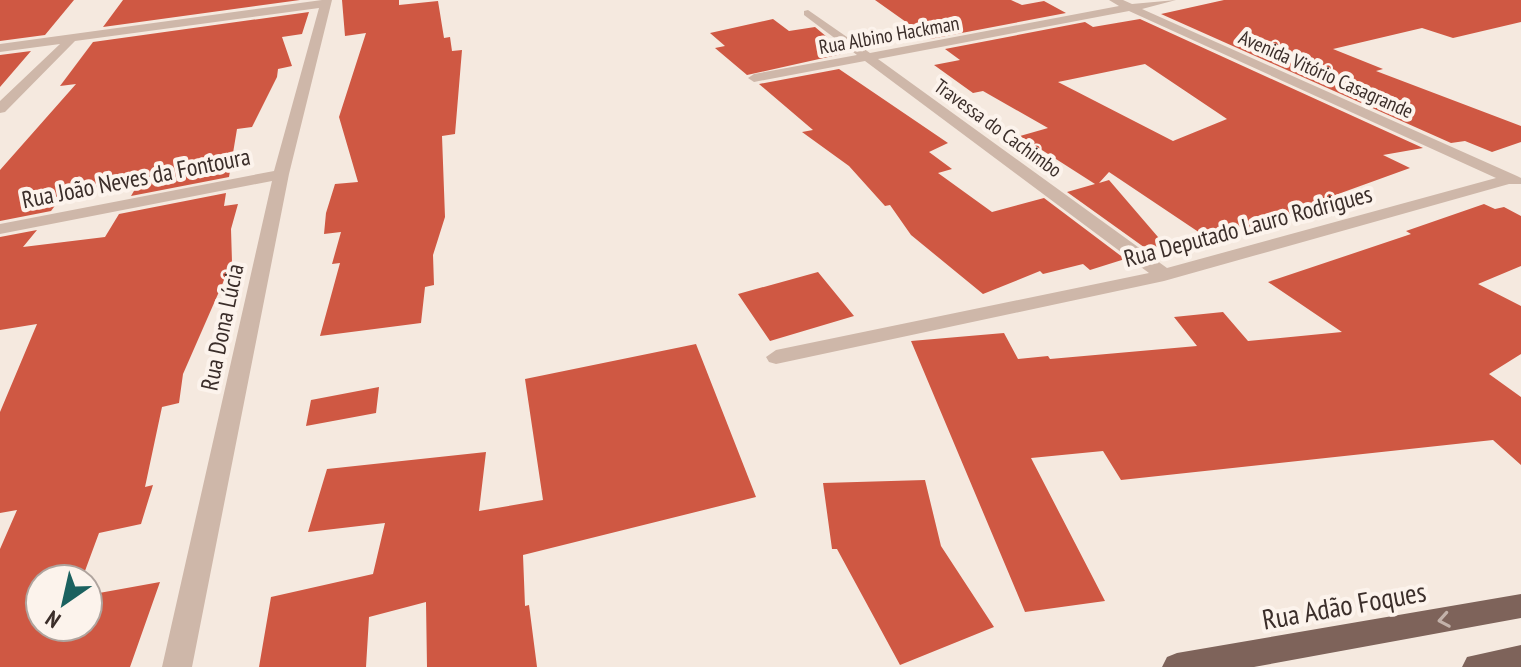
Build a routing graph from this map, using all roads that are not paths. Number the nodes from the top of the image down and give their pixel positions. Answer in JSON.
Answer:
{"nodes":[{"id":1,"x":1114,"y":0,"type":"edge"},
{"id":2,"x":1171,"y":0,"type":"edge"},
{"id":3,"x":327,"y":2,"type":"edge"},
{"id":4,"x":1131,"y":8,"type":"junction"},
{"id":5,"x":808,"y":13,"type":"dead end"},
{"id":6,"x":71,"y":39,"type":"junction"},
{"id":7,"x":0,"y":48,"type":"edge"},
{"id":8,"x":867,"y":57,"type":"junction"},
{"id":9,"x":754,"y":78,"type":"dead end"},
{"id":10,"x":0,"y":109,"type":"edge"},
{"id":11,"x":281,"y":174,"type":"junction"},
{"id":12,"x":1516,"y":181,"type":"edge"},
{"id":13,"x":0,"y":229,"type":"edge"},
{"id":14,"x":1164,"y":275,"type":"junction"},
{"id":15,"x":776,"y":357,"type":"dead end"},
{"id":16,"x":1521,"y":606,"type":"edge"},
{"id":17,"x":1521,"y":659,"type":"edge"},
{"id":18,"x":177,"y":667,"type":"edge"},
{"id":19,"x":1177,"y":667,"type":"edge"},
{"id":20,"x":1477,"y":667,"type":"edge"}],
"edges":[{"from":1,"to":4,"type":"street","name":"Avenida Vitório Casagrande"},
{"from":2,"to":4,"type":"street","name":"Rua Albino Hackman"},
{"from":3,"to":6,"type":"street"},
{"from":3,"to":11,"type":"street","name":"Rua Dona Lúcia"},
{"from":4,"to":8,"type":"street","name":"Rua Albino Hackman"},
{"from":4,"to":12,"type":"street","name":"Avenida Vitório Casagrande"},
{"from":5,"to":8,"type":"street","name":"Travessa do Cachimbo"},
{"from":6,"to":7,"type":"street"},
{"from":6,"to":10,"type":"street"},
{"from":8,"to":9,"type":"street","name":"Rua Albino Hackman"},
{"from":8,"to":14,"type":"street","name":"Travessa do Cachimbo"},
{"from":11,"to":13,"type":"street","name":"Rua João Neves da Fontoura"},
{"from":11,"to":18,"type":"street","name":"Rua Dona Lúcia"},
{"from":12,"to":14,"type":"street","name":"Rua Deputado Lauro Rodrigues"},
{"from":14,"to":15,"type":"street","name":"Rua Deputado Lauro Rodrigues"},
{"from":16,"to":19,"type":"main road","name":"Rua Adão Foques","one_way":true},
{"from":17,"to":20,"type":"main road"}]}
